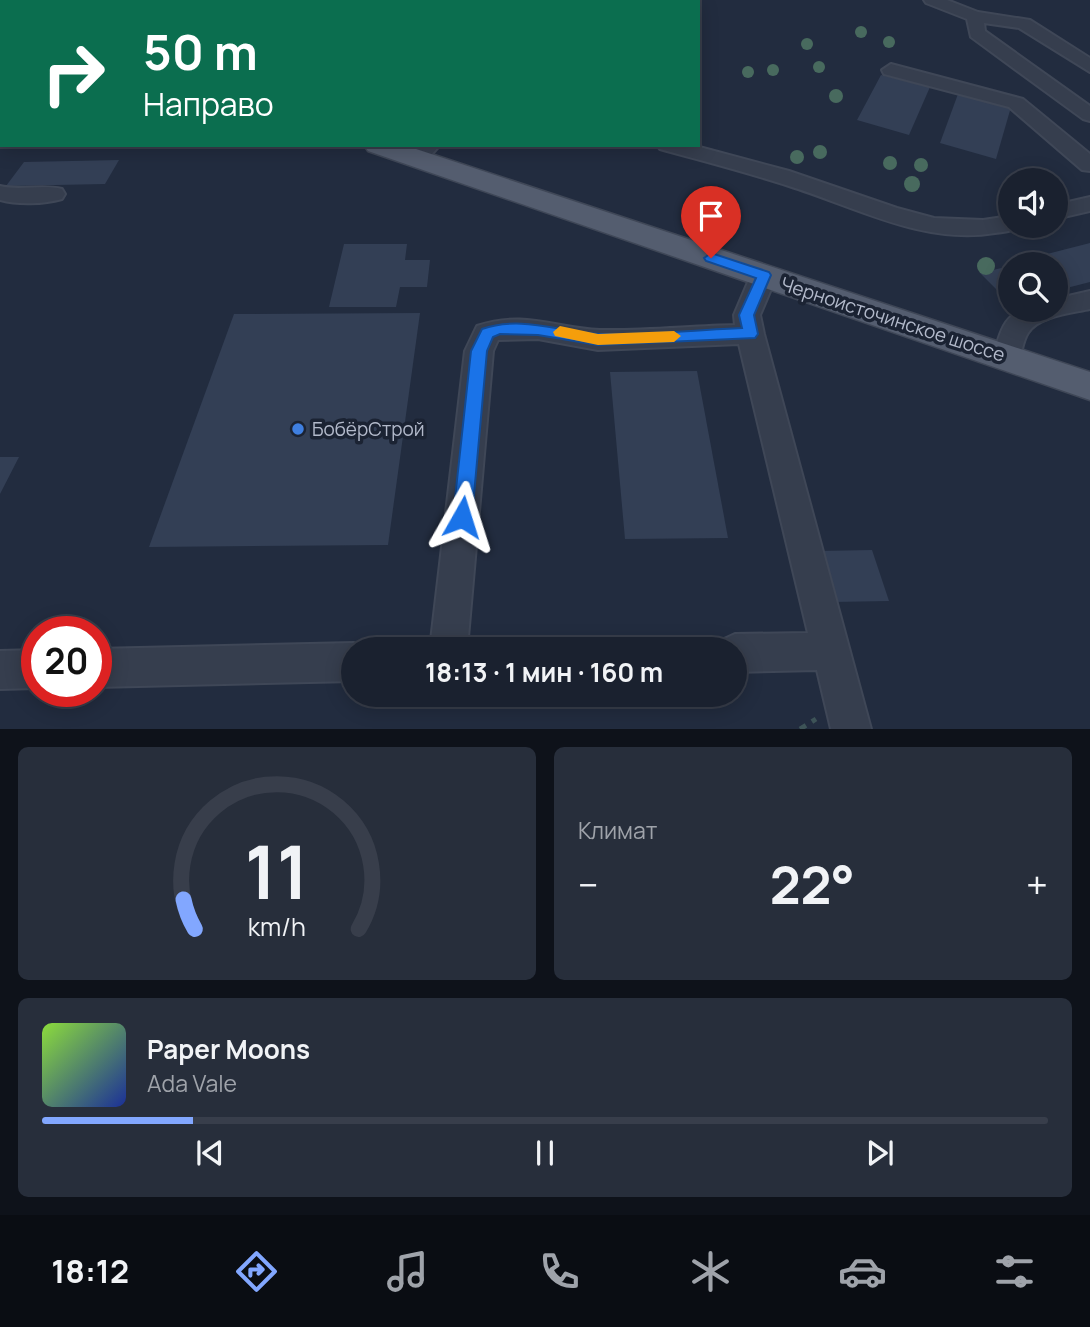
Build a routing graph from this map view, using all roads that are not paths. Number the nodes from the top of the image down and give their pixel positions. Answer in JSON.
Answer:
{"nodes":[{"id":1,"x":932,"y":0,"type":"edge"},
{"id":2,"x":975,"y":16,"type":"junction"},
{"id":3,"x":1090,"y":65,"type":"edge"},
{"id":4,"x":891,"y":70,"type":"dead end"},
{"id":5,"x":1090,"y":116,"type":"edge"},
{"id":6,"x":390,"y":147,"type":"edge"},
{"id":7,"x":674,"y":147,"type":"edge"},
{"id":8,"x":423,"y":152,"type":"edge"},
{"id":9,"x":1090,"y":165,"type":"edge"},
{"id":10,"x":0,"y":193,"type":"edge"},
{"id":11,"x":54,"y":194,"type":"dead end"},
{"id":12,"x":1090,"y":204,"type":"edge"},
{"id":13,"x":1068,"y":209,"type":"edge"},
{"id":14,"x":998,"y":225,"type":"edge"},
{"id":15,"x":764,"y":275,"type":"junction"},
{"id":16,"x":1090,"y":300,"type":"edge"},
{"id":17,"x":1068,"y":305,"type":"edge"},
{"id":18,"x":1019,"y":322,"type":"edge"},
{"id":19,"x":750,"y":334,"type":"junction"},
{"id":20,"x":1007,"y":357,"type":"junction"},
{"id":21,"x":1090,"y":386,"type":"edge"},
{"id":22,"x":449,"y":637,"type":"edge"},
{"id":23,"x":830,"y":651,"type":"junction"},
{"id":24,"x":747,"y":653,"type":"edge"},
{"id":25,"x":341,"y":662,"type":"edge"},
{"id":26,"x":112,"y":668,"type":"edge"},
{"id":27,"x":21,"y":669,"type":"edge"},
{"id":28,"x":0,"y":670,"type":"edge"},
{"id":29,"x":851,"y":729,"type":"edge"}],
"edges":[{"from":1,"to":2,"type":"street"},
{"from":2,"to":3,"type":"street"},
{"from":2,"to":5,"type":"street"},
{"from":4,"to":9,"type":"street"},
{"from":6,"to":8,"type":"main road","name":"Черноисточинское шоссе"},
{"from":7,"to":14,"type":"street"},
{"from":8,"to":15,"type":"main road","name":"Черноисточинское шоссе"},
{"from":10,"to":11,"type":"street"},
{"from":12,"to":13,"type":"street"},
{"from":15,"to":19,"type":"street"},
{"from":15,"to":20,"type":"main road","name":"Черноисточинское шоссе"},
{"from":16,"to":17,"type":"street"},
{"from":18,"to":20,"type":"street"},
{"from":19,"to":22,"type":"street"},
{"from":19,"to":23,"type":"street"},
{"from":20,"to":21,"type":"main road","name":"Черноисточинское шоссе"},
{"from":23,"to":24,"type":"street"},
{"from":23,"to":29,"type":"street"},
{"from":25,"to":26,"type":"street"},
{"from":27,"to":28,"type":"street"}]}
